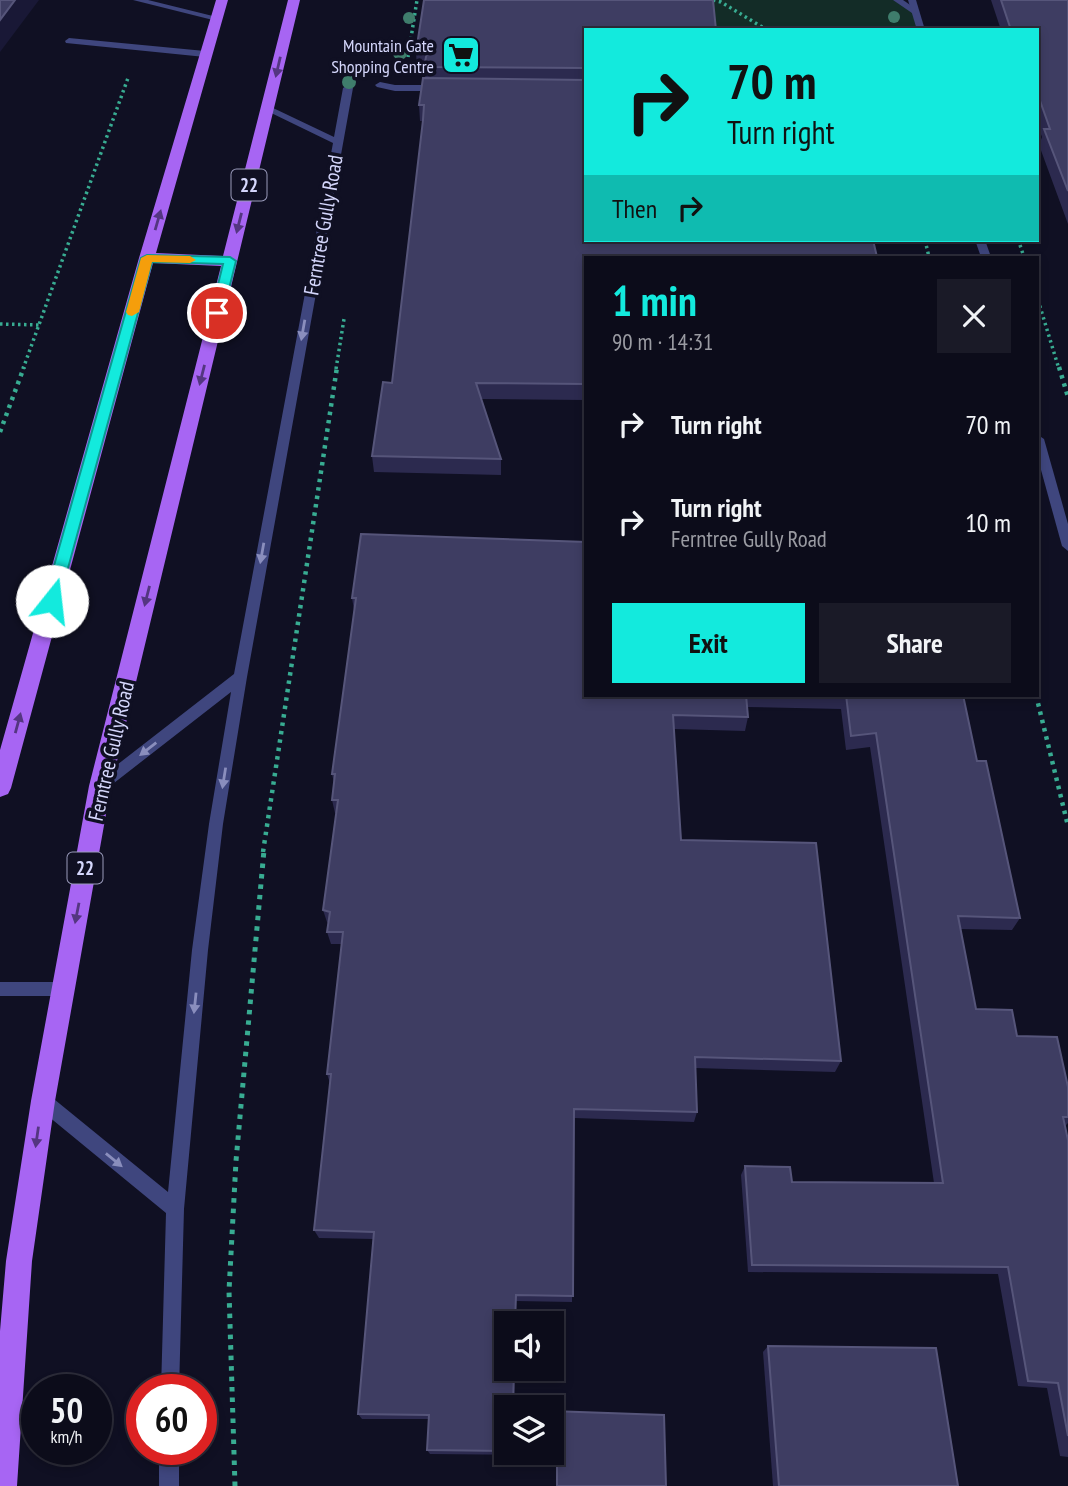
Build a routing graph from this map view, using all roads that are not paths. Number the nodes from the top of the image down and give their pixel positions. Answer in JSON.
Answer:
{"nodes":[{"id":1,"x":137,"y":0,"type":"edge"},
{"id":2,"x":222,"y":0,"type":"edge"},
{"id":3,"x":294,"y":0,"type":"edge"},
{"id":4,"x":897,"y":0,"type":"edge"},
{"id":5,"x":912,"y":0,"type":"edge"},
{"id":6,"x":915,"y":11,"type":"junction"},
{"id":7,"x":217,"y":18,"type":"junction"},
{"id":8,"x":919,"y":28,"type":"edge"},
{"id":9,"x":69,"y":41,"type":"dead end"},
{"id":10,"x":205,"y":54,"type":"junction"},
{"id":11,"x":380,"y":85,"type":"dead end"},
{"id":12,"x":348,"y":88,"type":"dead end"},
{"id":13,"x":449,"y":89,"type":"edge"},
{"id":14,"x":268,"y":109,"type":"junction"},
{"id":15,"x":338,"y":142,"type":"junction"},
{"id":16,"x":147,"y":258,"type":"junction"},
{"id":17,"x":230,"y":261,"type":"junction"},
{"id":18,"x":1039,"y":443,"type":"edge"},
{"id":19,"x":1068,"y":546,"type":"edge"},
{"id":20,"x":240,"y":677,"type":"junction"},
{"id":21,"x":100,"y":786,"type":"junction"},
{"id":22,"x":0,"y":789,"type":"edge"},
{"id":23,"x":0,"y":989,"type":"edge"},
{"id":24,"x":63,"y":989,"type":"junction"},
{"id":25,"x":43,"y":1101,"type":"junction"},
{"id":26,"x":175,"y":1209,"type":"junction"},
{"id":27,"x":170,"y":1374,"type":"edge"},
{"id":28,"x":169,"y":1465,"type":"edge"},
{"id":29,"x":2,"y":1486,"type":"edge"},
{"id":30,"x":169,"y":1486,"type":"edge"}],
"edges":[{"from":1,"to":7,"type":"street"},
{"from":2,"to":7,"type":"main road"},
{"from":3,"to":14,"type":"main road","name":"Ferntree Gully Road","number":"22","one_way":true},
{"from":4,"to":6,"type":"street"},
{"from":5,"to":6,"type":"street"},
{"from":6,"to":8,"type":"street"},
{"from":7,"to":10,"type":"main road"},
{"from":9,"to":10,"type":"street"},
{"from":16,"to":10,"type":"main road","one_way":true},
{"from":11,"to":13,"type":"street"},
{"from":12,"to":15,"type":"street","name":"Ferntree Gully Road"},
{"from":14,"to":15,"type":"street","name":"Ferntree Gully Road"},
{"from":14,"to":17,"type":"main road","name":"Ferntree Gully Road","number":"22","one_way":true},
{"from":15,"to":20,"type":"street","name":"Ferntree Gully Road","one_way":true},
{"from":16,"to":17,"type":"main road"},
{"from":22,"to":16,"type":"main road","one_way":true},
{"from":17,"to":21,"type":"main road","name":"Ferntree Gully Road","number":"22","one_way":true},
{"from":18,"to":19,"type":"street"},
{"from":20,"to":21,"type":"street","one_way":true},
{"from":20,"to":26,"type":"street","name":"Ferntree Gully Road","one_way":true},
{"from":21,"to":24,"type":"main road","name":"Ferntree Gully Road","number":"22","one_way":true},
{"from":23,"to":24,"type":"street"},
{"from":24,"to":25,"type":"main road","name":"Ferntree Gully Road","number":"22"},
{"from":25,"to":26,"type":"street","one_way":true},
{"from":25,"to":29,"type":"main road","name":"Ferntree Gully Road","number":"22","one_way":true},
{"from":26,"to":27,"type":"street","name":"Ferntree Gully Road"},
{"from":28,"to":30,"type":"street"}]}
